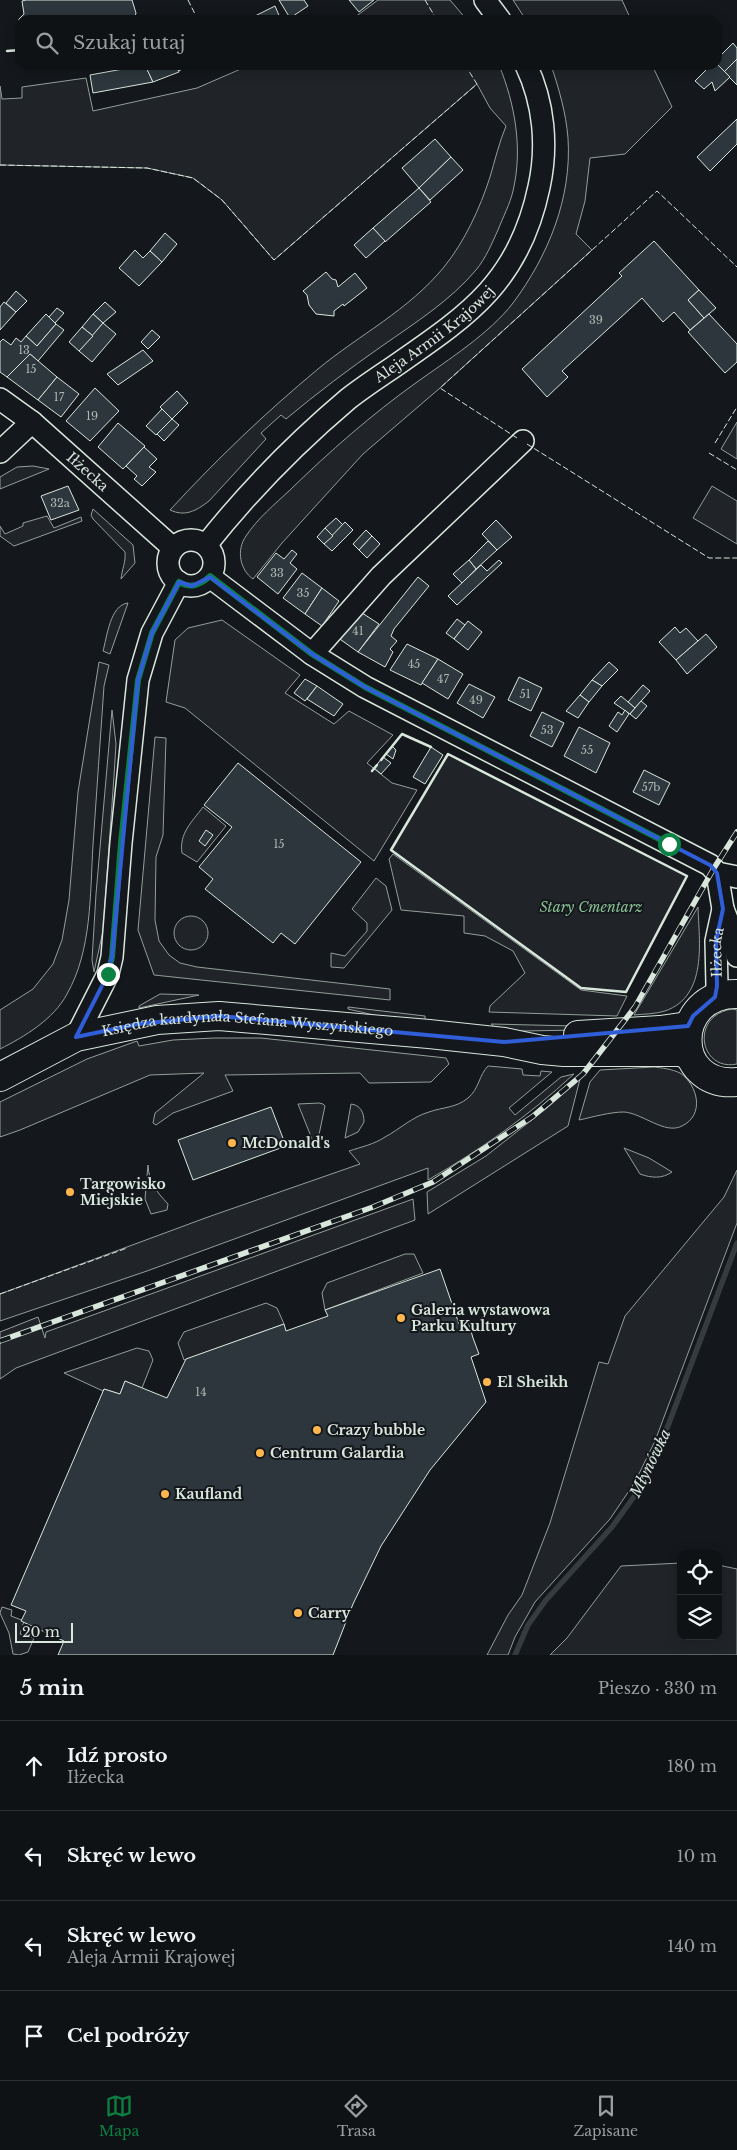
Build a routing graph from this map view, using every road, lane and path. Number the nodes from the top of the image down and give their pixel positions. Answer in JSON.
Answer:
{"nodes":[{"id":1,"x":485,"y":0,"type":"edge"},
{"id":2,"x":496,"y":15,"type":"edge"},
{"id":3,"x":528,"y":70,"type":"edge"},
{"id":4,"x":3,"y":405,"type":"edge"},
{"id":5,"x":32,"y":422,"type":"junction"},
{"id":6,"x":523,"y":441,"type":"dead end"},
{"id":7,"x":0,"y":452,"type":"edge"},
{"id":8,"x":206,"y":545,"type":"junction"},
{"id":9,"x":173,"y":548,"type":"junction"},
{"id":10,"x":210,"y":576,"type":"junction"},
{"id":11,"x":179,"y":582,"type":"junction"},
{"id":12,"x":312,"y":654,"type":"junction"},
{"id":13,"x":727,"y":875,"type":"edge"},
{"id":14,"x":723,"y":908,"type":"junction"},
{"id":15,"x":737,"y":956,"type":"edge"},
{"id":16,"x":726,"y":996,"type":"edge"},
{"id":17,"x":688,"y":1026,"type":"junction"},
{"id":18,"x":76,"y":1037,"type":"junction"},
{"id":19,"x":504,"y":1042,"type":"junction"},
{"id":20,"x":689,"y":1055,"type":"junction"},
{"id":21,"x":0,"y":1077,"type":"edge"},
{"id":22,"x":737,"y":1082,"type":"edge"}],
"edges":[{"from":1,"to":2,"type":"street"},
{"from":3,"to":8,"type":"street","name":"Aleja Armii Krajowej"},
{"from":4,"to":5,"type":"street","name":"Iłżecka"},
{"from":5,"to":7,"type":"street"},
{"from":5,"to":9,"type":"street","name":"Iłżecka"},
{"from":6,"to":12,"type":"street"},
{"from":8,"to":9,"type":"street"},
{"from":8,"to":10,"type":"street"},
{"from":9,"to":11,"type":"street"},
{"from":10,"to":11,"type":"street"},
{"from":10,"to":12,"type":"street","name":"Iłżecka"},
{"from":11,"to":18,"type":"street"},
{"from":12,"to":13,"type":"street","name":"Iłżecka"},
{"from":13,"to":14,"type":"street","name":"Iłżecka"},
{"from":14,"to":15,"type":"street","name":"Iłżecka"},
{"from":14,"to":16,"type":"street","name":"Iłżecka"},
{"from":16,"to":17,"type":"main road"},
{"from":17,"to":19,"type":"main road","name":"Księdza kardynała Stefana Wyszyńskiego"},
{"from":17,"to":20,"type":"main road"},
{"from":18,"to":19,"type":"main road","name":"Księdza kardynała Stefana Wyszyńskiego"},
{"from":18,"to":21,"type":"main road","name":"Księdza kardynała Stefana Wyszyńskiego"},
{"from":19,"to":20,"type":"main road","name":"Księdza kardynała Stefana Wyszyńskiego"},
{"from":20,"to":22,"type":"main road"}]}
